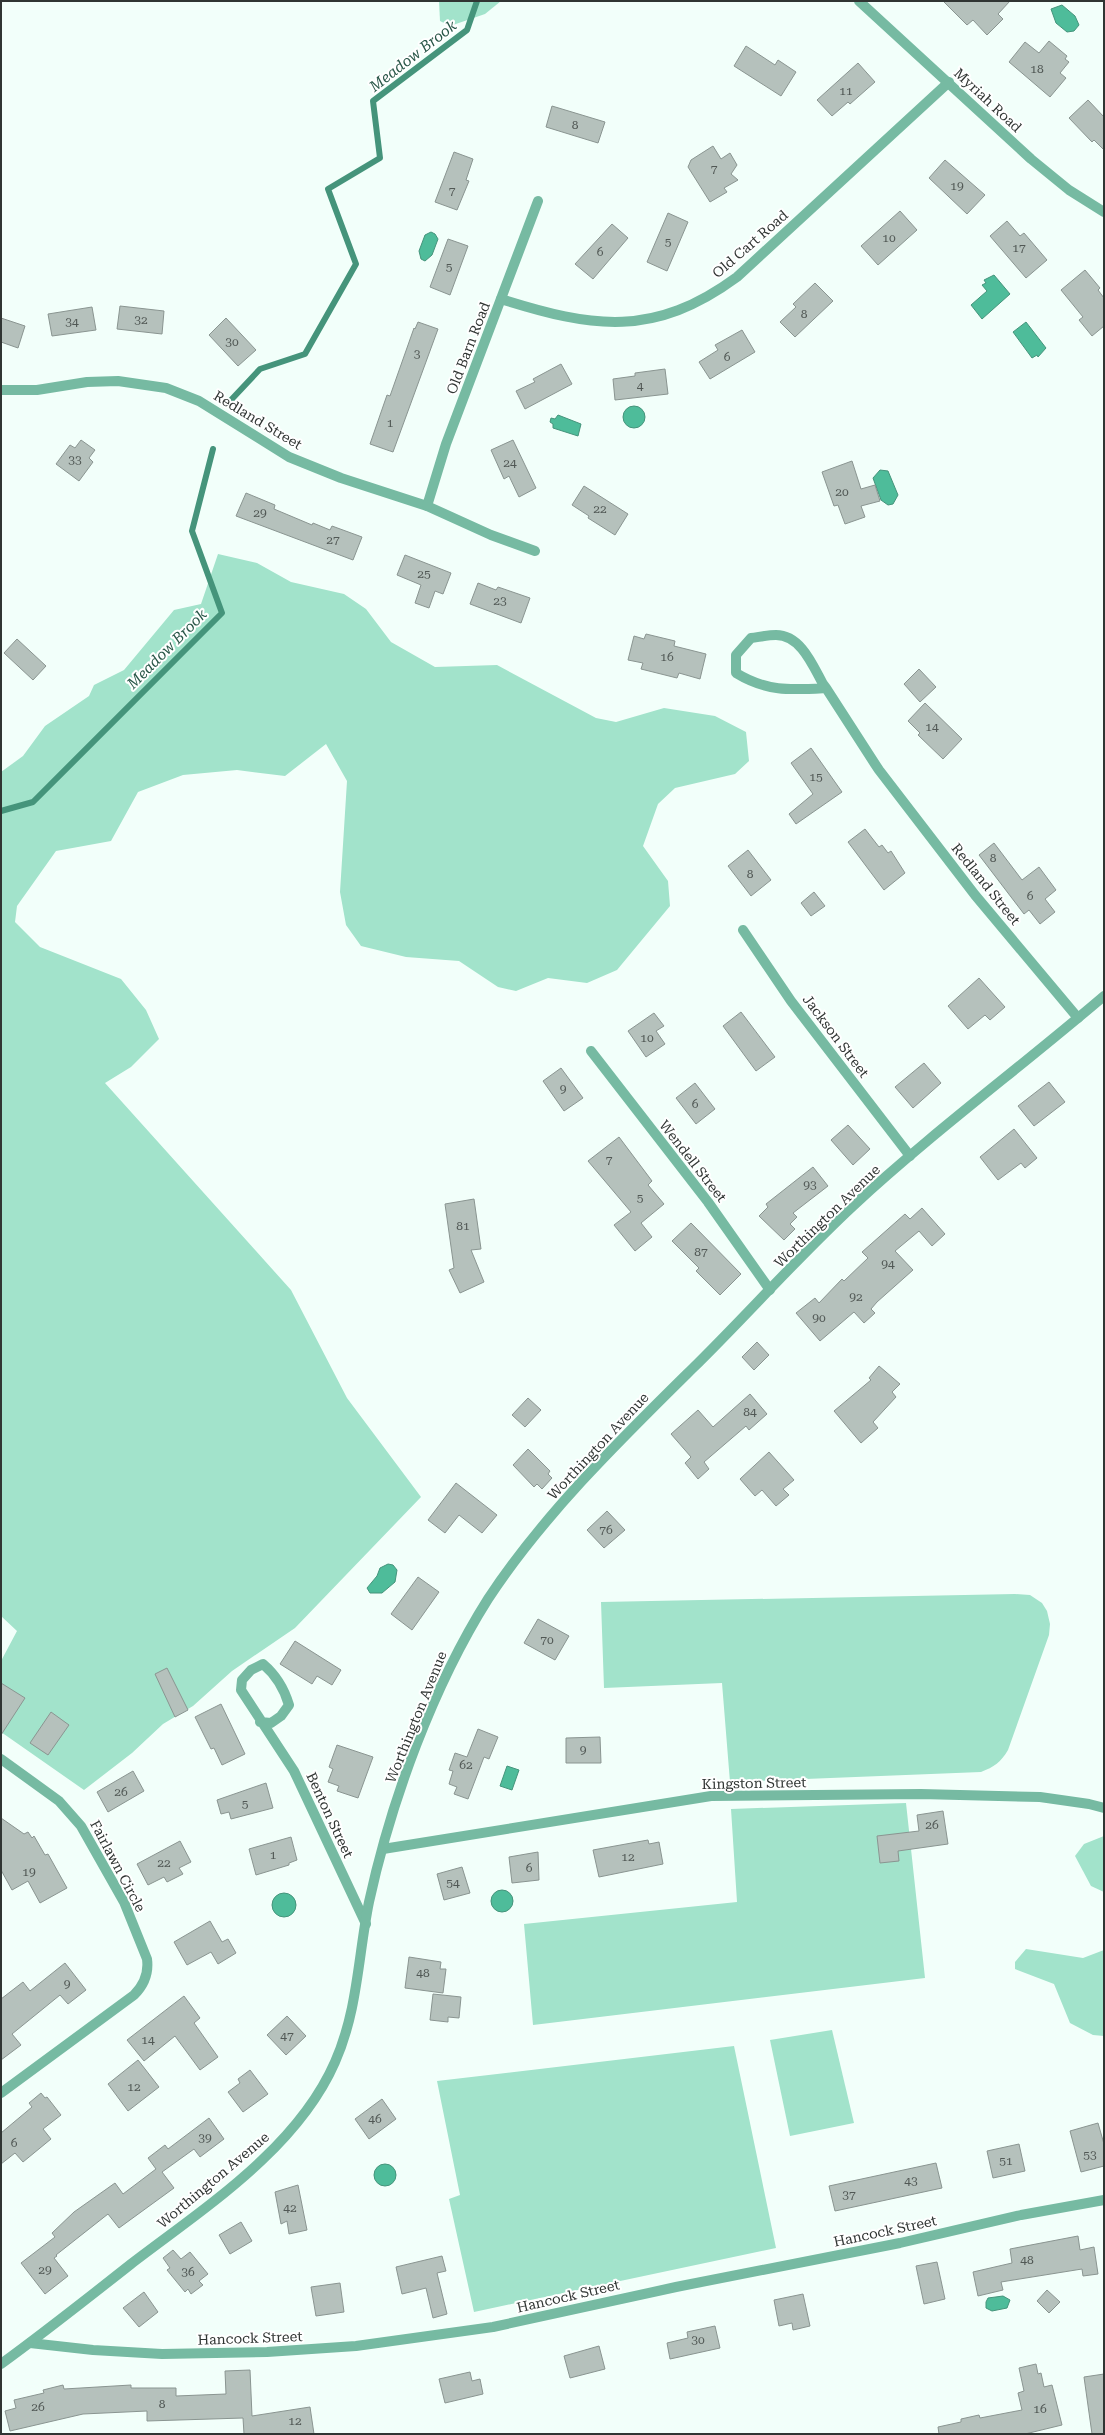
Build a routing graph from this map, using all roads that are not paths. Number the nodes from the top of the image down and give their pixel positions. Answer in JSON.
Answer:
{"nodes":[{"id":1,"x":859,"y":1,"type":"edge"},
{"id":2,"x":949,"y":82,"type":"junction"},
{"id":3,"x":538,"y":201,"type":"dead end"},
{"id":4,"x":1104,"y":212,"type":"edge"},
{"id":5,"x":501,"y":299,"type":"junction"},
{"id":6,"x":1,"y":390,"type":"edge"},
{"id":7,"x":427,"y":506,"type":"junction"},
{"id":8,"x":535,"y":550,"type":"dead end"},
{"id":9,"x":826,"y":688,"type":"junction"},
{"id":10,"x":743,"y":930,"type":"dead end"},
{"id":11,"x":1104,"y":996,"type":"edge"},
{"id":12,"x":1078,"y":1018,"type":"junction"},
{"id":13,"x":591,"y":1051,"type":"dead end"},
{"id":14,"x":910,"y":1156,"type":"junction"},
{"id":15,"x":770,"y":1290,"type":"junction"},
{"id":16,"x":260,"y":1722,"type":"junction"},
{"id":17,"x":1,"y":1759,"type":"edge"},
{"id":18,"x":1104,"y":1808,"type":"edge"},
{"id":19,"x":383,"y":1849,"type":"junction"},
{"id":20,"x":366,"y":1924,"type":"junction"},
{"id":21,"x":1,"y":2093,"type":"edge"},
{"id":22,"x":1104,"y":2200,"type":"edge"},
{"id":23,"x":30,"y":2343,"type":"junction"},
{"id":24,"x":1,"y":2364,"type":"edge"}],
"edges":[{"from":1,"to":2,"type":"street","name":"Myriah Road"},
{"from":2,"to":4,"type":"street","name":"Myriah Road"},
{"from":2,"to":5,"type":"street","name":"Old Cart Road"},
{"from":3,"to":5,"type":"street","name":"Old Barn Road"},
{"from":5,"to":7,"type":"street","name":"Old Barn Road"},
{"from":6,"to":7,"type":"street","name":"Redland Street"},
{"from":7,"to":8,"type":"street","name":"Redland Street"},
{"from":9,"to":9,"type":"street","name":"Redland Street"},
{"from":9,"to":12,"type":"street","name":"Redland Street"},
{"from":10,"to":14,"type":"street","name":"Jackson Street"},
{"from":11,"to":12,"type":"street","name":"Worthington Avenue"},
{"from":12,"to":14,"type":"street","name":"Worthington Avenue"},
{"from":13,"to":15,"type":"street","name":"Wendell Street"},
{"from":14,"to":15,"type":"street","name":"Worthington Avenue"},
{"from":15,"to":19,"type":"street","name":"Worthington Avenue"},
{"from":16,"to":16,"type":"street","name":"Benton Street"},
{"from":16,"to":20,"type":"street","name":"Benton Street"},
{"from":17,"to":21,"type":"street","name":"Fairlawn Circle"},
{"from":18,"to":19,"type":"street","name":"Kingston Street"},
{"from":19,"to":20,"type":"street","name":"Worthington Avenue"},
{"from":20,"to":23,"type":"street","name":"Worthington Avenue"},
{"from":22,"to":23,"type":"street","name":"Hancock Street"},
{"from":23,"to":24,"type":"street","name":"Worthington Avenue"}]}
